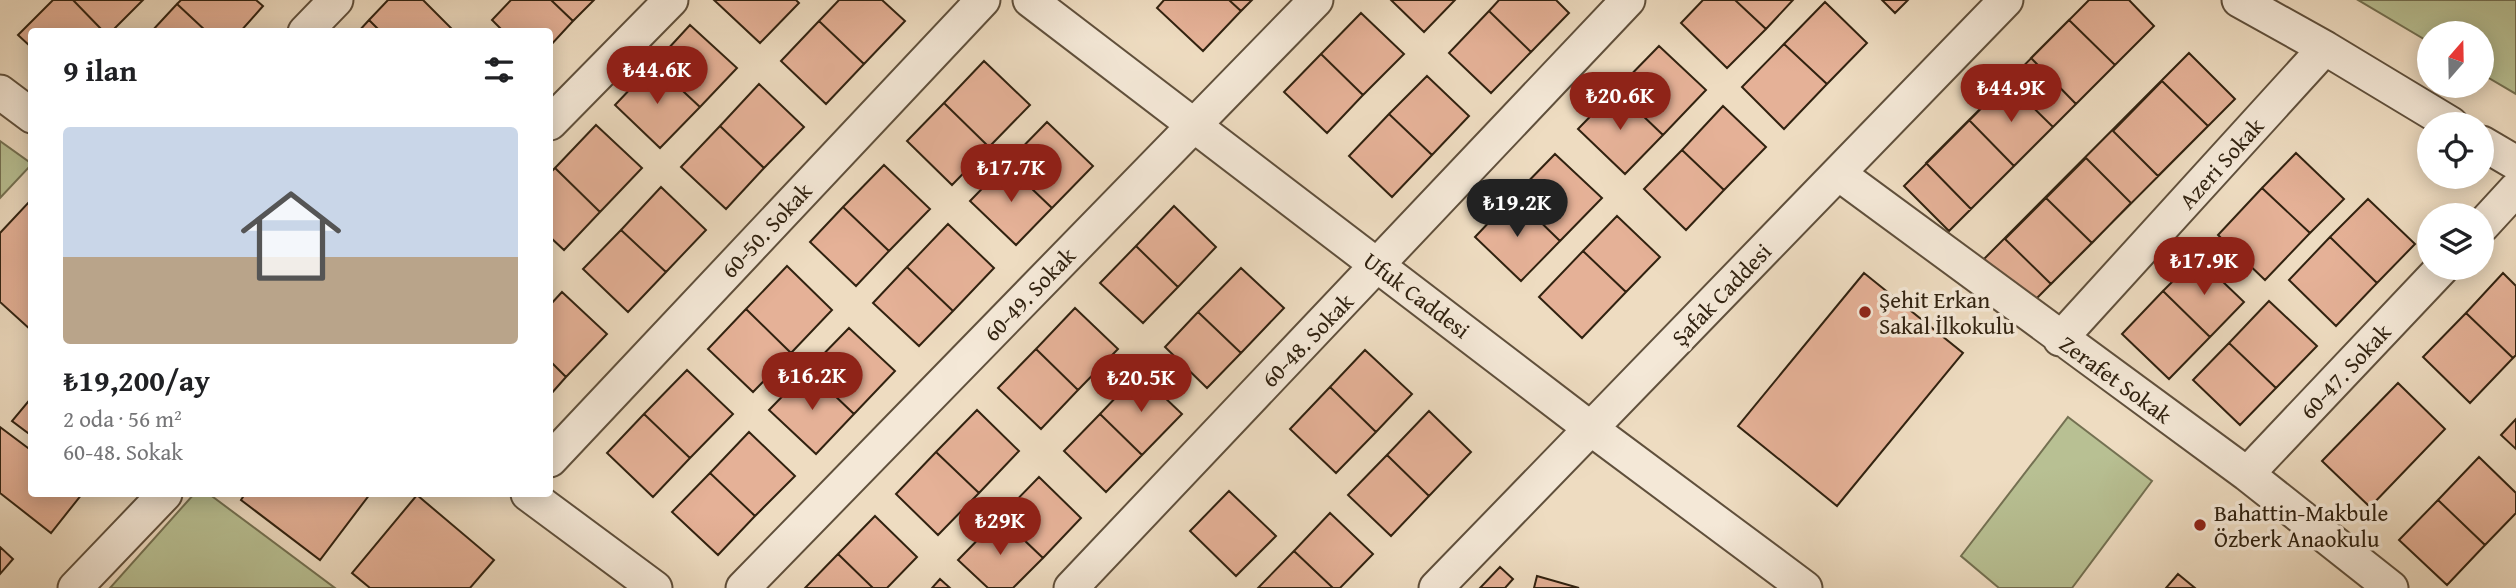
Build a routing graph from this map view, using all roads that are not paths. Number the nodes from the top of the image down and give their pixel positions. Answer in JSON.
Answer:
{"nodes":[{"id":1,"x":337,"y":0,"type":"edge"},
{"id":2,"x":671,"y":0,"type":"edge"},
{"id":3,"x":983,"y":0,"type":"edge"},
{"id":4,"x":1030,"y":0,"type":"edge"},
{"id":5,"x":1316,"y":0,"type":"edge"},
{"id":6,"x":1628,"y":0,"type":"edge"},
{"id":7,"x":2006,"y":0,"type":"edge"},
{"id":8,"x":2239,"y":0,"type":"edge"},
{"id":9,"x":309,"y":28,"type":"edge"},
{"id":10,"x":2325,"y":48,"type":"junction"},
{"id":11,"x":0,"y":92,"type":"edge"},
{"id":12,"x":2431,"y":112,"type":"edge"},
{"id":13,"x":28,"y":113,"type":"edge"},
{"id":14,"x":553,"y":120,"type":"edge"},
{"id":15,"x":1195,"y":124,"type":"junction"},
{"id":16,"x":2494,"y":150,"type":"edge"},
{"id":17,"x":2516,"y":163,"type":"edge"},
{"id":18,"x":1839,"y":174,"type":"junction"},
{"id":19,"x":2516,"y":189,"type":"edge"},
{"id":20,"x":2494,"y":213,"type":"edge"},
{"id":21,"x":1378,"y":265,"type":"junction"},
{"id":22,"x":2431,"y":280,"type":"edge"},
{"id":23,"x":2060,"y":339,"type":"junction"},
{"id":24,"x":1590,"y":428,"type":"junction"},
{"id":25,"x":553,"y":457,"type":"edge"},
{"id":26,"x":2248,"y":474,"type":"junction"},
{"id":27,"x":162,"y":497,"type":"edge"},
{"id":28,"x":531,"y":497,"type":"edge"},
{"id":29,"x":75,"y":588,"type":"edge"},
{"id":30,"x":655,"y":588,"type":"edge"},
{"id":31,"x":743,"y":588,"type":"edge"},
{"id":32,"x":1071,"y":588,"type":"edge"},
{"id":33,"x":1436,"y":588,"type":"edge"},
{"id":34,"x":1805,"y":588,"type":"edge"},
{"id":35,"x":2391,"y":588,"type":"edge"}],
"edges":[{"from":1,"to":9,"type":"street"},
{"from":2,"to":14,"type":"street"},
{"from":3,"to":25,"type":"street","name":"60-50. Sokak"},
{"from":4,"to":15,"type":"street","name":"Ufuk Caddesi"},
{"from":5,"to":15,"type":"street","name":"60-49. Sokak"},
{"from":6,"to":21,"type":"street","name":"60-48. Sokak"},
{"from":7,"to":18,"type":"street","name":"Şafak Caddesi"},
{"from":8,"to":10,"type":"street"},
{"from":10,"to":12,"type":"street"},
{"from":10,"to":23,"type":"street","name":"Azeri Sokak"},
{"from":11,"to":13,"type":"street"},
{"from":15,"to":21,"type":"street","name":"Ufuk Caddesi"},
{"from":15,"to":31,"type":"street","name":"60-49. Sokak"},
{"from":16,"to":17,"type":"street"},
{"from":18,"to":23,"type":"street","name":"Zerafet Sokak"},
{"from":18,"to":24,"type":"street","name":"Şafak Caddesi"},
{"from":19,"to":20,"type":"street"},
{"from":21,"to":24,"type":"street","name":"Ufuk Caddesi"},
{"from":21,"to":32,"type":"street","name":"60-48. Sokak"},
{"from":22,"to":26,"type":"street","name":"60-47. Sokak"},
{"from":23,"to":26,"type":"street","name":"Zerafet Sokak"},
{"from":24,"to":33,"type":"street","name":"Şafak Caddesi"},
{"from":24,"to":34,"type":"street","name":"Ufuk Caddesi"},
{"from":26,"to":35,"type":"street","name":"Zerafet Sokak"},
{"from":27,"to":29,"type":"street"},
{"from":28,"to":30,"type":"street"}]}
